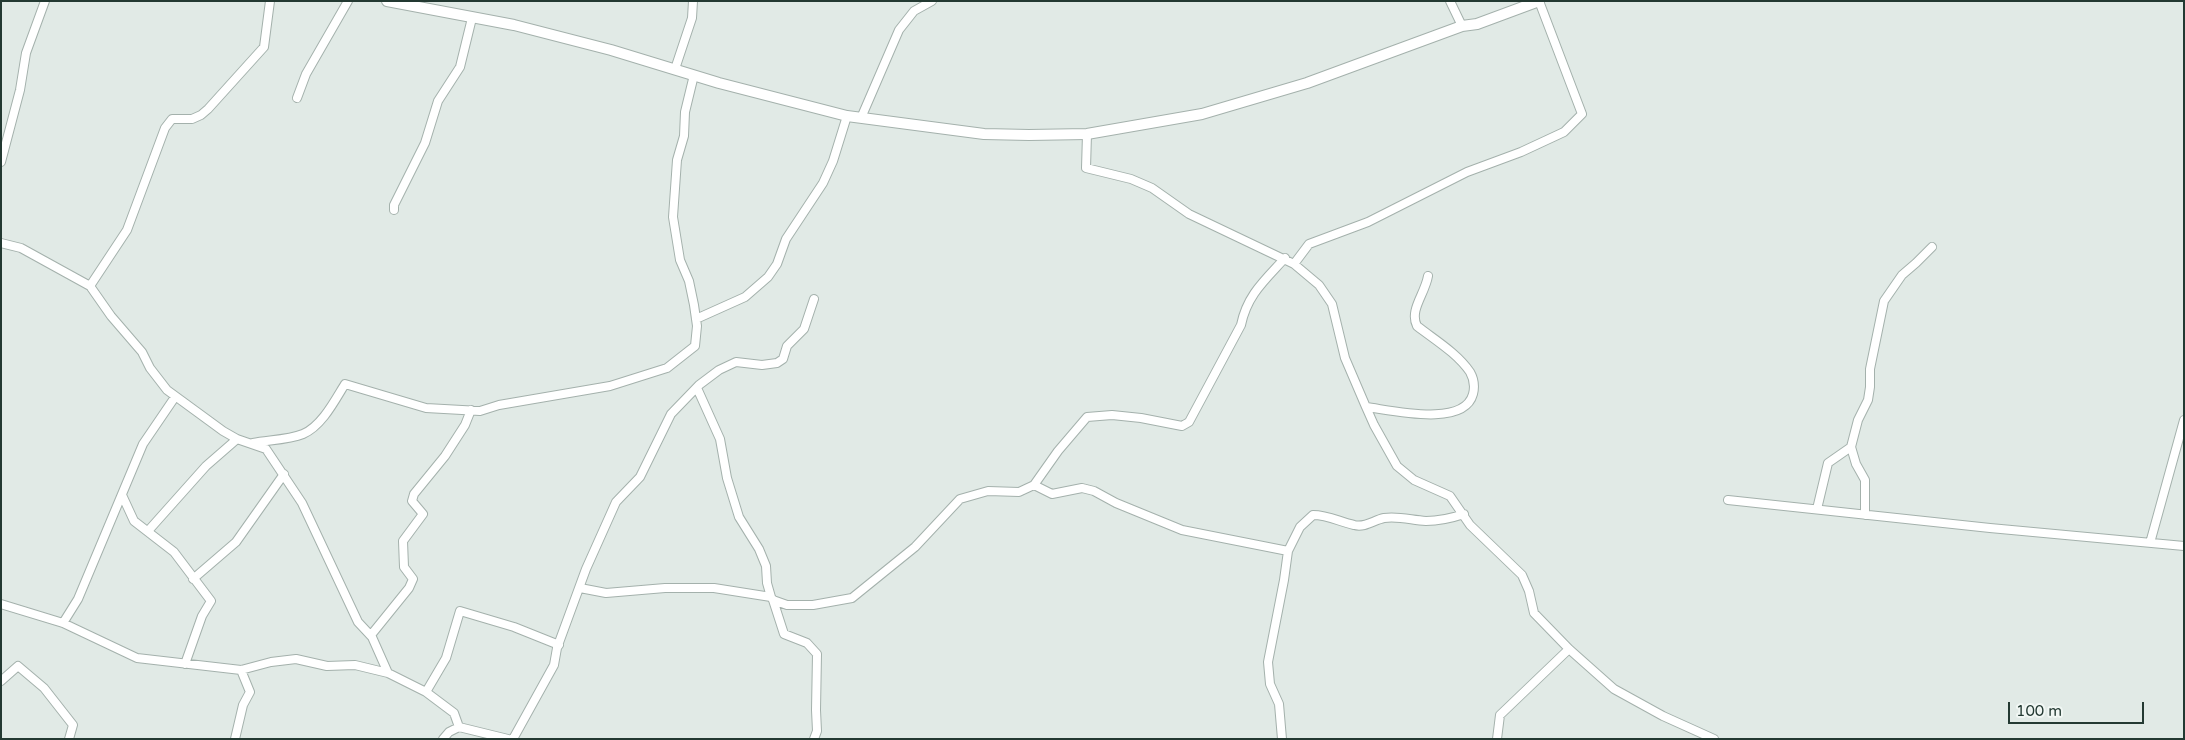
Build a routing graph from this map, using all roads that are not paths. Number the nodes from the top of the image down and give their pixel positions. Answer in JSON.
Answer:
{"nodes":[{"id":1,"x":45,"y":1,"type":"edge"},
{"id":2,"x":270,"y":1,"type":"edge"},
{"id":3,"x":348,"y":1,"type":"edge"},
{"id":4,"x":387,"y":1,"type":"edge"},
{"id":5,"x":693,"y":1,"type":"edge"},
{"id":6,"x":932,"y":1,"type":"edge"},
{"id":7,"x":1450,"y":1,"type":"edge"},
{"id":8,"x":1539,"y":1,"type":"edge"},
{"id":9,"x":472,"y":18,"type":"junction"},
{"id":10,"x":1462,"y":26,"type":"junction"},
{"id":11,"x":675,"y":69,"type":"junction"},
{"id":12,"x":694,"y":75,"type":"junction"},
{"id":13,"x":296,"y":98,"type":"dead end"},
{"id":14,"x":847,"y":116,"type":"junction"},
{"id":15,"x":861,"y":118,"type":"junction"},
{"id":16,"x":1087,"y":134,"type":"junction"},
{"id":17,"x":1,"y":162,"type":"edge"},
{"id":18,"x":394,"y":210,"type":"dead end"},
{"id":19,"x":1,"y":243,"type":"edge"},
{"id":20,"x":1932,"y":246,"type":"dead end"},
{"id":21,"x":1285,"y":258,"type":"junction"},
{"id":22,"x":1294,"y":264,"type":"junction"},
{"id":23,"x":1428,"y":276,"type":"dead end"},
{"id":24,"x":90,"y":286,"type":"junction"},
{"id":25,"x":814,"y":299,"type":"dead end"},
{"id":26,"x":696,"y":319,"type":"junction"},
{"id":27,"x":697,"y":388,"type":"junction"},
{"id":28,"x":175,"y":397,"type":"junction"},
{"id":29,"x":1366,"y":407,"type":"junction"},
{"id":30,"x":472,"y":410,"type":"junction"},
{"id":31,"x":2184,"y":420,"type":"edge"},
{"id":32,"x":238,"y":439,"type":"junction"},
{"id":33,"x":253,"y":443,"type":"junction"},
{"id":34,"x":1852,"y":447,"type":"junction"},
{"id":35,"x":284,"y":474,"type":"junction"},
{"id":36,"x":1034,"y":485,"type":"junction"},
{"id":37,"x":122,"y":495,"type":"junction"},
{"id":38,"x":1728,"y":500,"type":"dead end"},
{"id":39,"x":1817,"y":509,"type":"junction"},
{"id":40,"x":1464,"y":514,"type":"junction"},
{"id":41,"x":1866,"y":515,"type":"junction"},
{"id":42,"x":148,"y":531,"type":"junction"},
{"id":43,"x":2150,"y":543,"type":"junction"},
{"id":44,"x":2184,"y":546,"type":"edge"},
{"id":45,"x":1288,"y":551,"type":"junction"},
{"id":46,"x":193,"y":579,"type":"junction"},
{"id":47,"x":580,"y":588,"type":"junction"},
{"id":48,"x":772,"y":599,"type":"junction"},
{"id":49,"x":1,"y":604,"type":"edge"},
{"id":50,"x":63,"y":623,"type":"junction"},
{"id":51,"x":371,"y":635,"type":"junction"},
{"id":52,"x":559,"y":645,"type":"junction"},
{"id":53,"x":1569,"y":650,"type":"junction"},
{"id":54,"x":185,"y":664,"type":"junction"},
{"id":55,"x":241,"y":670,"type":"junction"},
{"id":56,"x":388,"y":672,"type":"junction"},
{"id":57,"x":1,"y":681,"type":"edge"},
{"id":58,"x":426,"y":692,"type":"junction"},
{"id":59,"x":459,"y":727,"type":"junction"},
{"id":60,"x":69,"y":739,"type":"edge"},
{"id":61,"x":235,"y":739,"type":"edge"},
{"id":62,"x":443,"y":739,"type":"edge"},
{"id":63,"x":508,"y":739,"type":"edge"},
{"id":64,"x":513,"y":739,"type":"edge"},
{"id":65,"x":814,"y":739,"type":"edge"},
{"id":66,"x":1282,"y":739,"type":"edge"},
{"id":67,"x":1497,"y":739,"type":"edge"},
{"id":68,"x":1714,"y":739,"type":"edge"}],
"edges":[{"from":1,"to":17,"type":"street"},
{"from":2,"to":24,"type":"street"},
{"from":3,"to":13,"type":"street"},
{"from":4,"to":9,"type":"street"},
{"from":5,"to":11,"type":"street"},
{"from":6,"to":15,"type":"street"},
{"from":7,"to":10,"type":"street"},
{"from":8,"to":10,"type":"street"},
{"from":8,"to":22,"type":"street"},
{"from":9,"to":11,"type":"street"},
{"from":9,"to":18,"type":"street"},
{"from":10,"to":16,"type":"street"},
{"from":11,"to":12,"type":"street"},
{"from":12,"to":14,"type":"street"},
{"from":12,"to":26,"type":"street"},
{"from":14,"to":15,"type":"street"},
{"from":14,"to":26,"type":"street"},
{"from":15,"to":16,"type":"street"},
{"from":16,"to":21,"type":"street"},
{"from":19,"to":24,"type":"street"},
{"from":20,"to":34,"type":"street"},
{"from":21,"to":22,"type":"street"},
{"from":21,"to":36,"type":"street"},
{"from":22,"to":29,"type":"street"},
{"from":23,"to":29,"type":"street"},
{"from":24,"to":28,"type":"street"},
{"from":25,"to":27,"type":"street"},
{"from":26,"to":30,"type":"street"},
{"from":27,"to":47,"type":"street"},
{"from":27,"to":48,"type":"street"},
{"from":28,"to":32,"type":"street"},
{"from":28,"to":37,"type":"street"},
{"from":29,"to":40,"type":"street"},
{"from":30,"to":33,"type":"street"},
{"from":30,"to":51,"type":"street"},
{"from":31,"to":43,"type":"street"},
{"from":32,"to":33,"type":"street"},
{"from":32,"to":42,"type":"street"},
{"from":33,"to":35,"type":"street"},
{"from":34,"to":39,"type":"street"},
{"from":34,"to":41,"type":"street"},
{"from":35,"to":46,"type":"street"},
{"from":35,"to":51,"type":"street"},
{"from":36,"to":45,"type":"street"},
{"from":36,"to":48,"type":"street"},
{"from":37,"to":42,"type":"street"},
{"from":37,"to":50,"type":"street"},
{"from":38,"to":39,"type":"street"},
{"from":39,"to":41,"type":"street"},
{"from":40,"to":45,"type":"street"},
{"from":40,"to":53,"type":"street"},
{"from":41,"to":43,"type":"street"},
{"from":42,"to":46,"type":"street"},
{"from":43,"to":44,"type":"street"},
{"from":45,"to":66,"type":"street"},
{"from":46,"to":54,"type":"street"},
{"from":47,"to":48,"type":"street"},
{"from":47,"to":52,"type":"street"},
{"from":48,"to":65,"type":"street"},
{"from":49,"to":50,"type":"street"},
{"from":50,"to":54,"type":"street"},
{"from":51,"to":56,"type":"street"},
{"from":52,"to":58,"type":"street"},
{"from":52,"to":64,"type":"street"},
{"from":53,"to":67,"type":"street"},
{"from":53,"to":68,"type":"street"},
{"from":54,"to":55,"type":"street"},
{"from":55,"to":56,"type":"street"},
{"from":55,"to":61,"type":"street"},
{"from":56,"to":58,"type":"street"},
{"from":57,"to":60,"type":"street"},
{"from":58,"to":59,"type":"street"},
{"from":59,"to":62,"type":"street"},
{"from":59,"to":63,"type":"street"}]}
